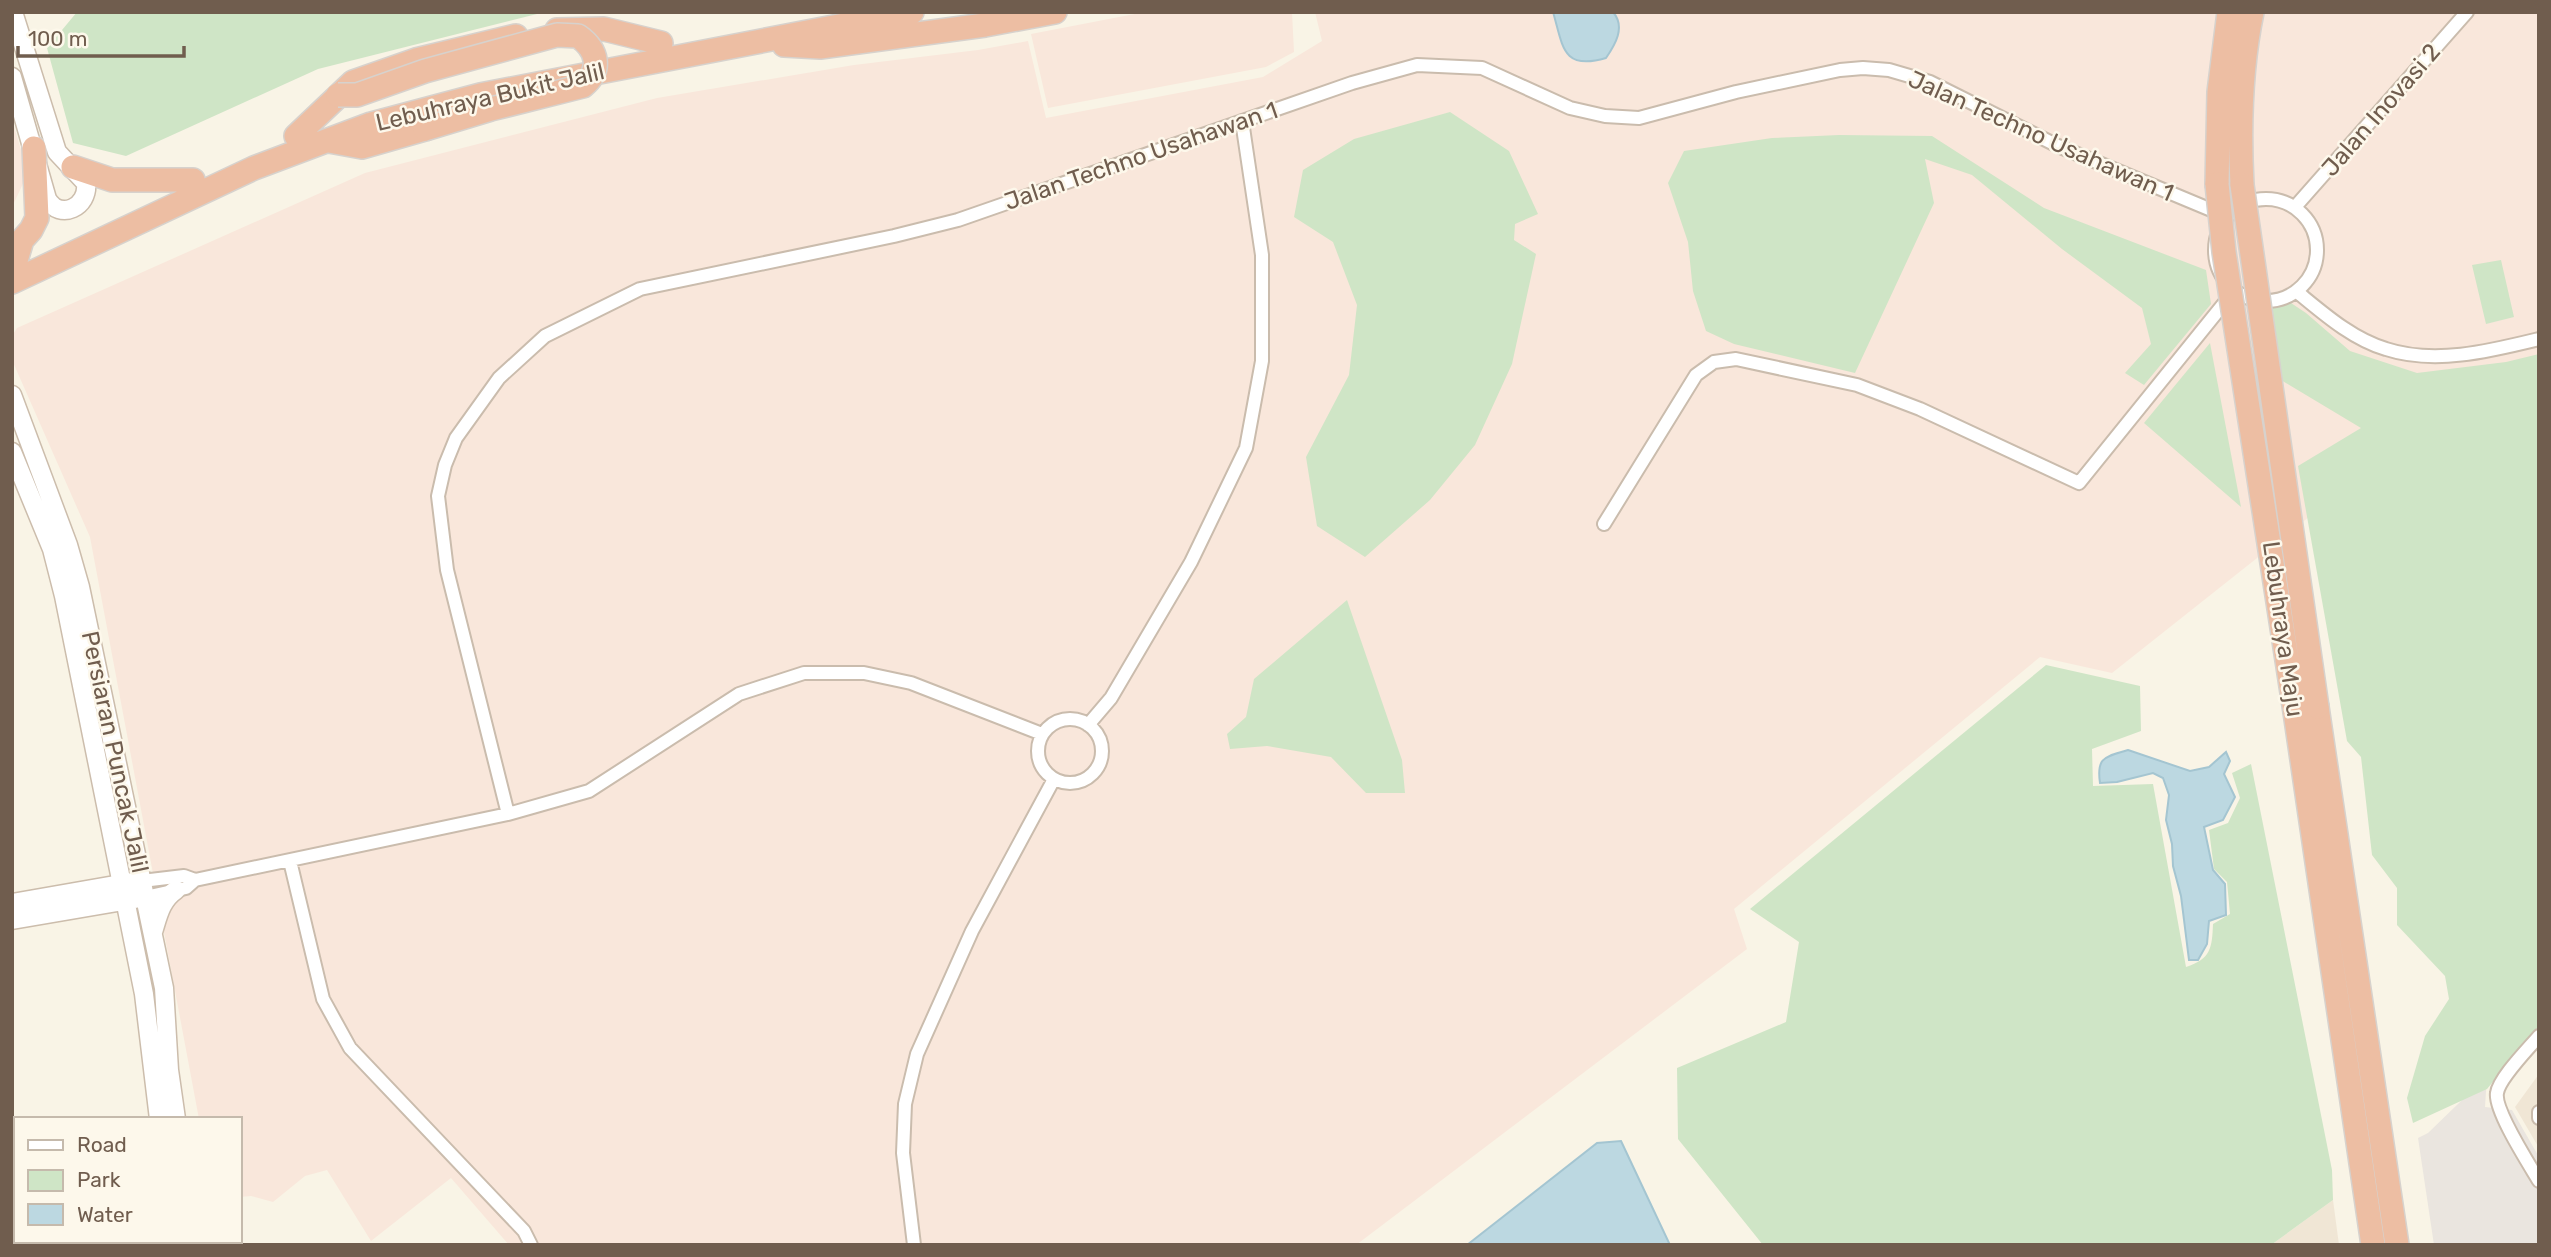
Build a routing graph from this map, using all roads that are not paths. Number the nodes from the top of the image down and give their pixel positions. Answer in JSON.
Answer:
{"nodes":[{"id":1,"x":13,"y":12,"type":"edge"},
{"id":2,"x":912,"y":12,"type":"edge"},
{"id":3,"x":1055,"y":12,"type":"edge"},
{"id":4,"x":2229,"y":12,"type":"edge"},
{"id":5,"x":2252,"y":12,"type":"edge"},
{"id":6,"x":2467,"y":12,"type":"edge"},
{"id":7,"x":805,"y":15,"type":"edge"},
{"id":8,"x":834,"y":19,"type":"edge"},
{"id":9,"x":750,"y":42,"type":"junction"},
{"id":10,"x":660,"y":43,"type":"junction"},
{"id":11,"x":12,"y":77,"type":"edge"},
{"id":12,"x":338,"y":95,"type":"junction"},
{"id":13,"x":1242,"y":121,"type":"junction"},
{"id":14,"x":296,"y":136,"type":"junction"},
{"id":15,"x":325,"y":140,"type":"junction"},
{"id":16,"x":34,"y":148,"type":"junction"},
{"id":17,"x":73,"y":167,"type":"junction"},
{"id":18,"x":193,"y":180,"type":"junction"},
{"id":19,"x":2295,"y":207,"type":"junction"},
{"id":20,"x":2227,"y":217,"type":"junction"},
{"id":21,"x":14,"y":276,"type":"edge"},
{"id":22,"x":2234,"y":290,"type":"junction"},
{"id":23,"x":2296,"y":291,"type":"junction"},
{"id":24,"x":2539,"y":339,"type":"edge"},
{"id":25,"x":12,"y":395,"type":"edge"},
{"id":26,"x":12,"y":452,"type":"edge"},
{"id":27,"x":1604,"y":524,"type":"dead end"},
{"id":28,"x":2306,"y":709,"type":"junction"},
{"id":29,"x":1088,"y":725,"type":"junction"},
{"id":30,"x":1042,"y":734,"type":"junction"},
{"id":31,"x":1054,"y":779,"type":"junction"},
{"id":32,"x":508,"y":814,"type":"junction"},
{"id":33,"x":117,"y":861,"type":"junction"},
{"id":34,"x":290,"y":861,"type":"junction"},
{"id":35,"x":195,"y":880,"type":"junction"},
{"id":36,"x":143,"y":889,"type":"junction"},
{"id":37,"x":176,"y":890,"type":"junction"},
{"id":38,"x":74,"y":892,"type":"junction"},
{"id":39,"x":123,"y":892,"type":"junction"},
{"id":40,"x":12,"y":904,"type":"edge"},
{"id":41,"x":12,"y":920,"type":"edge"},
{"id":42,"x":153,"y":934,"type":"junction"},
{"id":43,"x":2539,"y":1036,"type":"edge"},
{"id":44,"x":2539,"y":1112,"type":"edge"},
{"id":45,"x":159,"y":1117,"type":"edge"},
{"id":46,"x":176,"y":1117,"type":"edge"},
{"id":47,"x":2539,"y":1118,"type":"edge"},
{"id":48,"x":2539,"y":1181,"type":"edge"},
{"id":49,"x":531,"y":1245,"type":"edge"},
{"id":50,"x":914,"y":1245,"type":"edge"},
{"id":51,"x":2373,"y":1245,"type":"edge"},
{"id":52,"x":2397,"y":1245,"type":"edge"}],
"edges":[{"from":1,"to":17,"type":"main road"},
{"from":2,"to":8,"type":"highway","name":"Lebuhraya Bukit Jalil"},
{"from":3,"to":9,"type":"highway"},
{"from":4,"to":28,"type":"highway","name":"Lebuhraya Maju","bridge":true},
{"from":5,"to":28,"type":"highway","name":"Lebuhraya Maju","bridge":true},
{"from":6,"to":19,"type":"street","name":"Jalan Inovasi 2"},
{"from":7,"to":8,"type":"highway","name":"Lebuhraya Bukit Jalil"},
{"from":7,"to":10,"type":"highway","name":"Lebuhraya Bukit Jalil"},
{"from":8,"to":9,"type":"highway","name":"Lebuhraya Bukit Jalil"},
{"from":9,"to":15,"type":"highway","name":"Lebuhraya Bukit Jalil"},
{"from":10,"to":12,"type":"highway"},
{"from":10,"to":14,"type":"highway","name":"Lebuhraya Bukit Jalil"},
{"from":11,"to":16,"type":"main road"},
{"from":12,"to":14,"type":"highway"},
{"from":12,"to":15,"type":"highway","bridge":true},
{"from":13,"to":20,"type":"street","name":"Jalan Techno Usahawan 1"},
{"from":13,"to":29,"type":"street"},
{"from":13,"to":32,"type":"street","name":"Jalan Techno Usahawan 1"},
{"from":14,"to":18,"type":"highway","name":"Lebuhraya Bukit Jalil"},
{"from":15,"to":21,"type":"highway","name":"Lebuhraya Bukit Jalil"},
{"from":16,"to":17,"type":"main road"},
{"from":16,"to":21,"type":"highway"},
{"from":17,"to":18,"type":"highway"},
{"from":18,"to":21,"type":"highway","name":"Lebuhraya Bukit Jalil"},
{"from":19,"to":20,"type":"street"},
{"from":19,"to":23,"type":"street"},
{"from":20,"to":22,"type":"street"},
{"from":22,"to":23,"type":"street"},
{"from":22,"to":27,"type":"street"},
{"from":23,"to":24,"type":"street"},
{"from":25,"to":36,"type":"main road","name":"Persiaran Puncak Jalil"},
{"from":26,"to":33,"type":"main road","name":"Persiaran Puncak Jalil"},
{"from":28,"to":51,"type":"highway","name":"Lebuhraya Maju"},
{"from":28,"to":52,"type":"highway","name":"Lebuhraya Maju"},
{"from":29,"to":30,"type":"street"},
{"from":29,"to":31,"type":"street"},
{"from":30,"to":31,"type":"street"},
{"from":30,"to":32,"type":"street"},
{"from":31,"to":50,"type":"street"},
{"from":32,"to":34,"type":"street"},
{"from":33,"to":38,"type":"main road"},
{"from":33,"to":39,"type":"main road","name":"Persiaran Puncak Jalil"},
{"from":34,"to":35,"type":"street"},
{"from":34,"to":49,"type":"street"},
{"from":35,"to":36,"type":"street"},
{"from":35,"to":37,"type":"street"},
{"from":36,"to":37,"type":"street"},
{"from":36,"to":39,"type":"main road"},
{"from":36,"to":42,"type":"main road","name":"Persiaran Puncak Jalil"},
{"from":37,"to":42,"type":"main road"},
{"from":38,"to":39,"type":"main road"},
{"from":38,"to":40,"type":"main road"},
{"from":39,"to":41,"type":"main road"},
{"from":39,"to":45,"type":"main road","name":"Persiaran Puncak Jalil"},
{"from":42,"to":46,"type":"main road","name":"Persiaran Puncak Jalil"},
{"from":43,"to":48,"type":"street"},
{"from":44,"to":47,"type":"street"}]}
